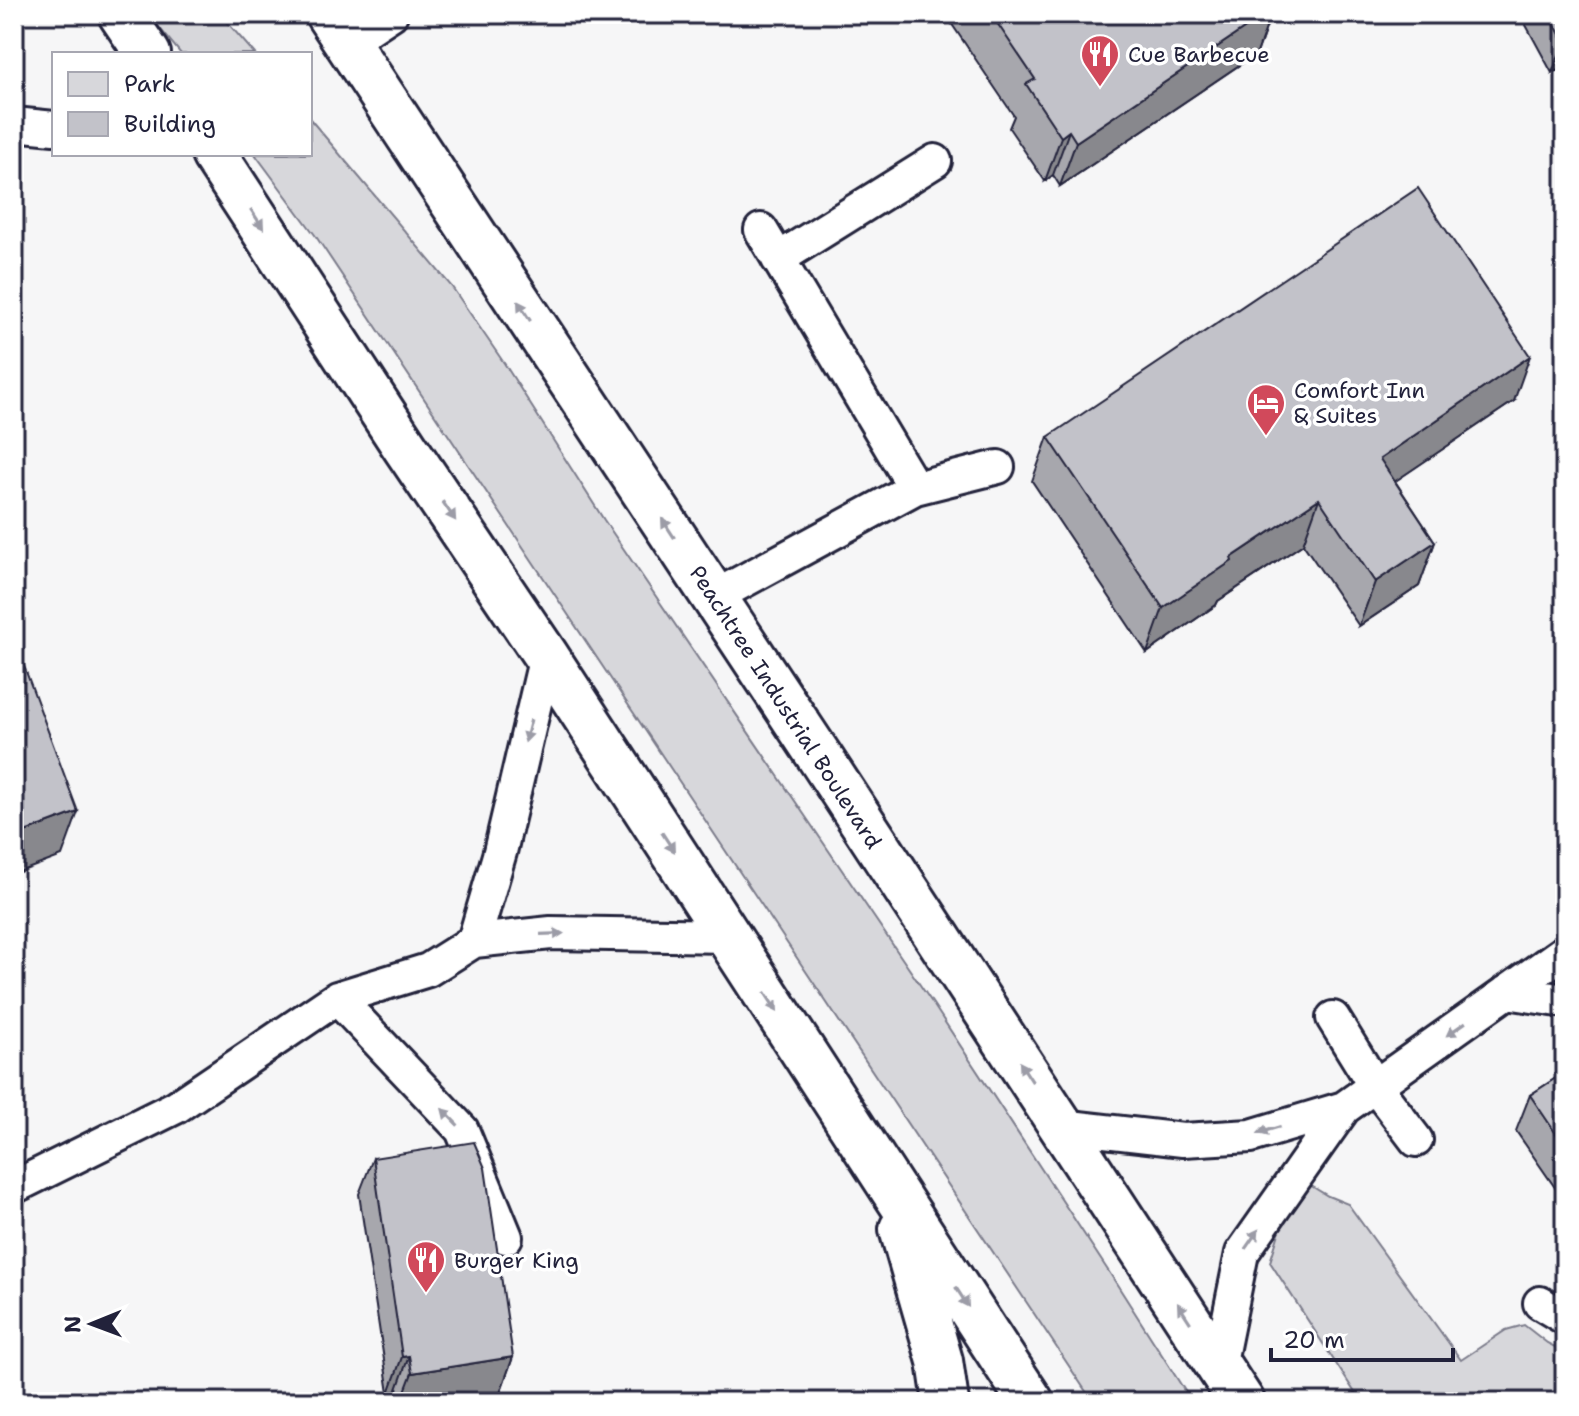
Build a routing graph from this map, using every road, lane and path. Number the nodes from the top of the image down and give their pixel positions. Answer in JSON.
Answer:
{"nodes":[{"id":1,"x":121,"y":14,"type":"edge"},
{"id":2,"x":391,"y":14,"type":"edge"},
{"id":3,"x":338,"y":29,"type":"edge"},
{"id":4,"x":147,"y":52,"type":"edge"},
{"id":5,"x":14,"y":124,"type":"edge"},
{"id":6,"x":52,"y":128,"type":"edge"},
{"id":7,"x":215,"y":156,"type":"edge"},
{"id":8,"x":935,"y":161,"type":"dead end"},
{"id":9,"x":761,"y":230,"type":"dead end"},
{"id":10,"x":778,"y":259,"type":"junction"},
{"id":11,"x":998,"y":467,"type":"dead end"},
{"id":12,"x":915,"y":488,"type":"junction"},
{"id":13,"x":714,"y":597,"type":"junction"},
{"id":14,"x":546,"y":656,"type":"junction"},
{"id":15,"x":729,"y":936,"type":"junction"},
{"id":16,"x":474,"y":941,"type":"junction"},
{"id":17,"x":1565,"y":951,"type":"edge"},
{"id":18,"x":1507,"y":992,"type":"junction"},
{"id":19,"x":337,"y":998,"type":"junction"},
{"id":20,"x":1565,"y":1001,"type":"edge"},
{"id":21,"x":1333,"y":1018,"type":"dead end"},
{"id":22,"x":1375,"y":1086,"type":"junction"},
{"id":23,"x":1344,"y":1108,"type":"junction"},
{"id":24,"x":1061,"y":1126,"type":"junction"},
{"id":25,"x":1416,"y":1140,"type":"dead end"},
{"id":26,"x":889,"y":1184,"type":"junction"},
{"id":27,"x":14,"y":1187,"type":"edge"},
{"id":28,"x":506,"y":1237,"type":"dead end"},
{"id":29,"x":1231,"y":1385,"type":"edge"},
{"id":30,"x":946,"y":1402,"type":"edge"},
{"id":31,"x":1031,"y":1402,"type":"edge"}],
"edges":[{"from":1,"to":4,"type":"highway"},
{"from":2,"to":3,"type":"lane"},
{"from":13,"to":3,"type":"highway","name":"Peachtree Industrial Boulevard","one_way":true},
{"from":5,"to":6,"type":"lane"},
{"from":7,"to":14,"type":"highway","one_way":true},
{"from":8,"to":10,"type":"lane"},
{"from":9,"to":10,"type":"lane"},
{"from":10,"to":12,"type":"lane"},
{"from":11,"to":12,"type":"lane"},
{"from":12,"to":13,"type":"lane"},
{"from":24,"to":13,"type":"highway","name":"Peachtree Industrial Boulevard","one_way":true},
{"from":14,"to":15,"type":"highway","one_way":true},
{"from":14,"to":16,"type":"lane","one_way":true},
{"from":16,"to":15,"type":"lane","one_way":true},
{"from":15,"to":26,"type":"highway","one_way":true},
{"from":16,"to":19,"type":"lane"},
{"from":17,"to":18,"type":"lane"},
{"from":18,"to":20,"type":"lane"},
{"from":18,"to":22,"type":"lane","one_way":true},
{"from":19,"to":27,"type":"lane"},
{"from":28,"to":19,"type":"lane","one_way":true},
{"from":21,"to":22,"type":"lane"},
{"from":22,"to":23,"type":"lane"},
{"from":22,"to":25,"type":"lane"},
{"from":23,"to":24,"type":"lane","one_way":true},
{"from":29,"to":23,"type":"lane","one_way":true},
{"from":29,"to":24,"type":"highway","name":"Peachtree Industrial Boulevard","one_way":true},
{"from":26,"to":30,"type":"highway"},
{"from":26,"to":31,"type":"highway","one_way":true}]}
